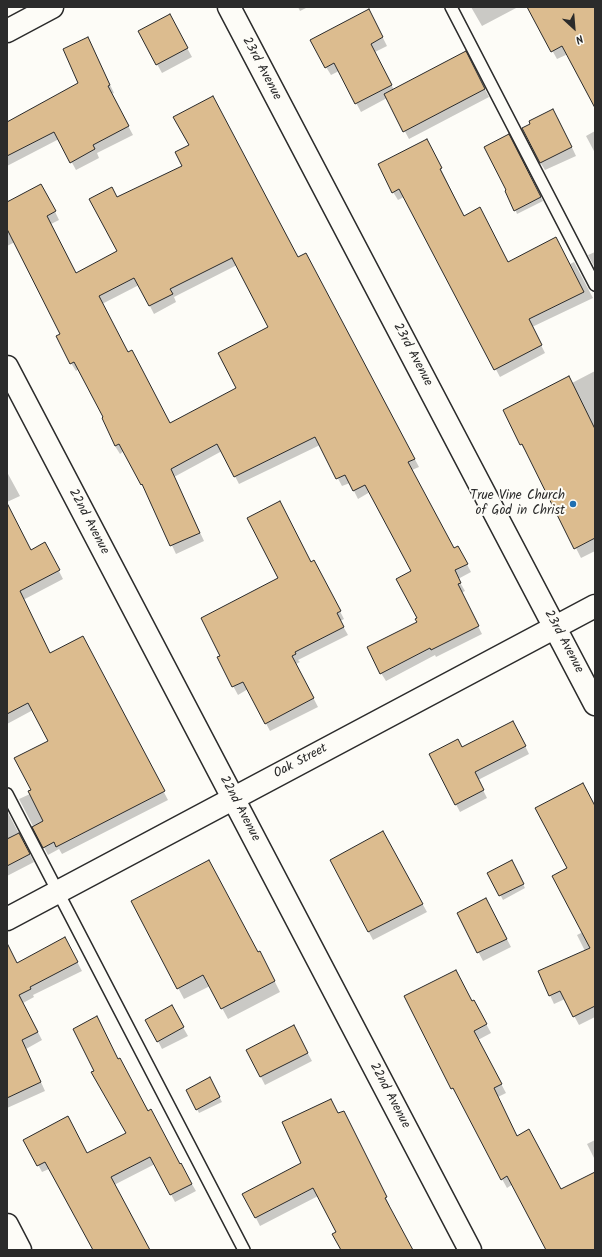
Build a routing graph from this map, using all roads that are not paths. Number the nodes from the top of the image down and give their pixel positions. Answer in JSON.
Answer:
{"nodes":[{"id":1,"x":52,"y":7,"type":"edge"},
{"id":2,"x":229,"y":7,"type":"edge"},
{"id":3,"x":451,"y":7,"type":"edge"},
{"id":4,"x":7,"y":31,"type":"edge"},
{"id":5,"x":595,"y":285,"type":"edge"},
{"id":6,"x":7,"y":368,"type":"edge"},
{"id":7,"x":595,"y":606,"type":"edge"},
{"id":8,"x":555,"y":627,"type":"junction"},
{"id":9,"x":595,"y":704,"type":"edge"},
{"id":10,"x":7,"y":794,"type":"edge"},
{"id":11,"x":233,"y":798,"type":"junction"},
{"id":12,"x":58,"y":892,"type":"junction"},
{"id":13,"x":7,"y":919,"type":"edge"},
{"id":14,"x":7,"y":1225,"type":"edge"},
{"id":15,"x":20,"y":1250,"type":"edge"},
{"id":16,"x":244,"y":1250,"type":"edge"},
{"id":17,"x":470,"y":1250,"type":"edge"}],
"edges":[{"from":1,"to":4,"type":"street"},
{"from":2,"to":8,"type":"street","name":"23rd Avenue"},
{"from":3,"to":5,"type":"lane"},
{"from":6,"to":11,"type":"street","name":"22nd Avenue"},
{"from":7,"to":8,"type":"street","name":"Oak Street"},
{"from":8,"to":9,"type":"street","name":"23rd Avenue"},
{"from":8,"to":11,"type":"street","name":"Oak Street"},
{"from":10,"to":12,"type":"lane"},
{"from":11,"to":12,"type":"street","name":"Oak Street"},
{"from":11,"to":17,"type":"street","name":"22nd Avenue"},
{"from":12,"to":13,"type":"street","name":"Oak Street"},
{"from":12,"to":16,"type":"lane"},
{"from":14,"to":15,"type":"street"}]}
